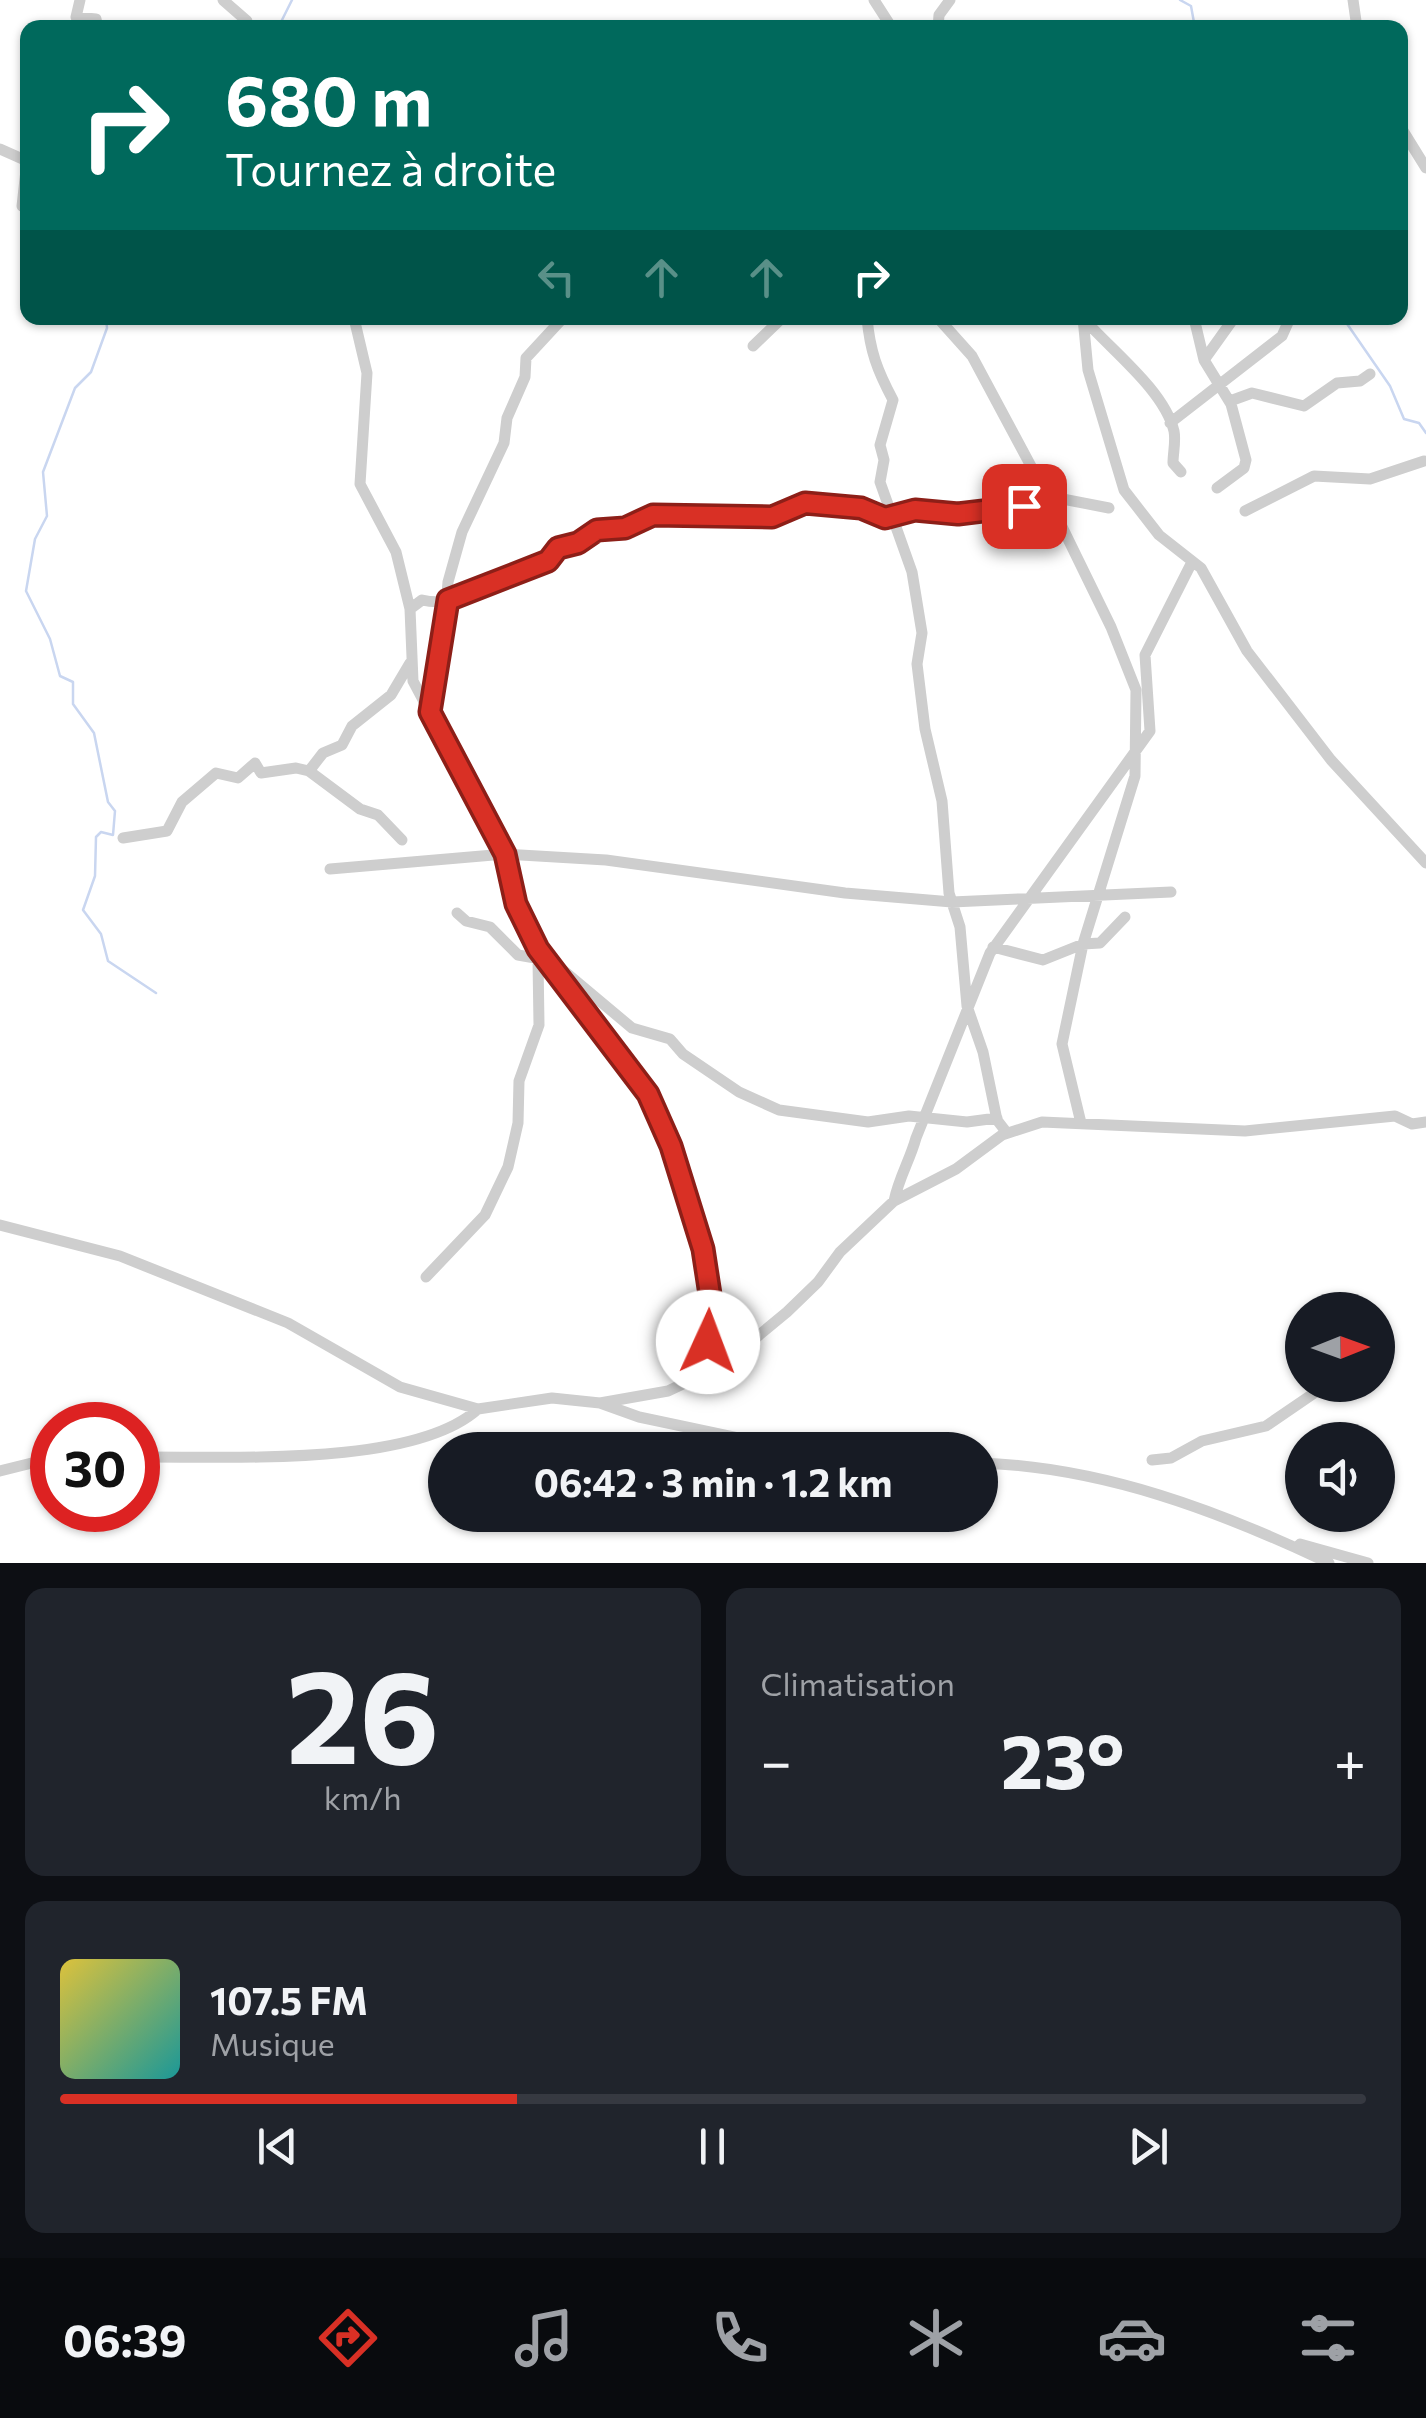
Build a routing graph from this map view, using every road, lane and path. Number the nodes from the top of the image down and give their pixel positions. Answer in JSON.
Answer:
{"nodes":[{"id":1,"x":80,"y":0,"type":"edge"},
{"id":2,"x":223,"y":0,"type":"edge"},
{"id":3,"x":96,"y":20,"type":"edge"},
{"id":4,"x":246,"y":20,"type":"edge"},
{"id":5,"x":1408,"y":139,"type":"edge"},
{"id":6,"x":1426,"y":168,"type":"edge"},
{"id":7,"x":356,"y":325,"type":"edge"},
{"id":8,"x":556,"y":325,"type":"edge"},
{"id":9,"x":775,"y":325,"type":"edge"},
{"id":10,"x":867,"y":325,"type":"edge"},
{"id":11,"x":944,"y":325,"type":"edge"},
{"id":12,"x":1084,"y":325,"type":"edge"},
{"id":13,"x":1090,"y":325,"type":"edge"},
{"id":14,"x":1196,"y":325,"type":"edge"},
{"id":15,"x":1229,"y":325,"type":"edge"},
{"id":16,"x":1287,"y":325,"type":"edge"},
{"id":17,"x":753,"y":346,"type":"dead end"},
{"id":18,"x":1204,"y":360,"type":"junction"},
{"id":19,"x":1370,"y":374,"type":"dead end"},
{"id":20,"x":1219,"y":386,"type":"junction"},
{"id":21,"x":1230,"y":401,"type":"junction"},
{"id":22,"x":1170,"y":423,"type":"junction"},
{"id":23,"x":1424,"y":461,"type":"edge"},
{"id":24,"x":1181,"y":472,"type":"dead end"},
{"id":25,"x":1218,"y":488,"type":"dead end"},
{"id":26,"x":1047,"y":496,"type":"junction"},
{"id":27,"x":1108,"y":508,"type":"dead end"},
{"id":28,"x":1245,"y":511,"type":"dead end"},
{"id":29,"x":895,"y":515,"type":"junction"},
{"id":30,"x":1192,"y":562,"type":"junction"},
{"id":31,"x":448,"y":600,"type":"junction"},
{"id":32,"x":410,"y":609,"type":"junction"},
{"id":33,"x":410,"y":662,"type":"junction"},
{"id":34,"x":430,"y":712,"type":"junction"},
{"id":35,"x":1138,"y":747,"type":"junction"},
{"id":36,"x":309,"y":771,"type":"junction"},
{"id":37,"x":123,"y":838,"type":"dead end"},
{"id":38,"x":402,"y":840,"type":"dead end"},
{"id":39,"x":505,"y":854,"type":"junction"},
{"id":40,"x":1426,"y":864,"type":"edge"},
{"id":41,"x":330,"y":870,"type":"dead end"},
{"id":42,"x":1100,"y":892,"type":"junction"},
{"id":43,"x":1171,"y":892,"type":"dead end"},
{"id":44,"x":1028,"y":901,"type":"junction"},
{"id":45,"x":952,"y":902,"type":"junction"},
{"id":46,"x":456,"y":913,"type":"dead end"},
{"id":47,"x":1124,"y":918,"type":"dead end"},
{"id":48,"x":1084,"y":944,"type":"junction"},
{"id":49,"x":993,"y":947,"type":"junction"},
{"id":50,"x":542,"y":959,"type":"junction"},
{"id":51,"x":967,"y":1006,"type":"junction"},
{"id":52,"x":926,"y":1118,"type":"junction"},
{"id":53,"x":997,"y":1118,"type":"junction"},
{"id":54,"x":1080,"y":1122,"type":"junction"},
{"id":55,"x":1426,"y":1122,"type":"edge"},
{"id":56,"x":1007,"y":1133,"type":"junction"},
{"id":57,"x":894,"y":1201,"type":"junction"},
{"id":58,"x":0,"y":1225,"type":"edge"},
{"id":59,"x":426,"y":1277,"type":"dead end"},
{"id":60,"x":702,"y":1376,"type":"junction"},
{"id":61,"x":600,"y":1402,"type":"junction"},
{"id":62,"x":1301,"y":1402,"type":"edge"},
{"id":63,"x":478,"y":1409,"type":"junction"},
{"id":64,"x":708,"y":1432,"type":"edge"},
{"id":65,"x":160,"y":1457,"type":"edge"},
{"id":66,"x":1152,"y":1460,"type":"dead end"},
{"id":67,"x":30,"y":1464,"type":"edge"},
{"id":68,"x":998,"y":1466,"type":"edge"},
{"id":69,"x":0,"y":1471,"type":"edge"},
{"id":70,"x":1282,"y":1540,"type":"junction"},
{"id":71,"x":1307,"y":1563,"type":"edge"},
{"id":72,"x":1330,"y":1563,"type":"edge"},
{"id":73,"x":1368,"y":1563,"type":"edge"}],
"edges":[{"from":1,"to":3,"type":"street"},
{"from":2,"to":4,"type":"street"},
{"from":5,"to":6,"type":"street"},
{"from":7,"to":32,"type":"street"},
{"from":8,"to":31,"type":"street"},
{"from":9,"to":17,"type":"street"},
{"from":10,"to":29,"type":"street"},
{"from":11,"to":26,"type":"street"},
{"from":12,"to":30,"type":"street"},
{"from":13,"to":22,"type":"street"},
{"from":14,"to":18,"type":"street"},
{"from":15,"to":18,"type":"street"},
{"from":16,"to":20,"type":"street"},
{"from":18,"to":20,"type":"street"},
{"from":19,"to":21,"type":"street"},
{"from":20,"to":21,"type":"street"},
{"from":20,"to":22,"type":"street"},
{"from":21,"to":25,"type":"street"},
{"from":22,"to":24,"type":"street"},
{"from":23,"to":28,"type":"street"},
{"from":26,"to":27,"type":"street"},
{"from":26,"to":29,"type":"street"},
{"from":26,"to":35,"type":"street"},
{"from":29,"to":31,"type":"street"},
{"from":29,"to":45,"type":"street"},
{"from":30,"to":35,"type":"street"},
{"from":30,"to":40,"type":"street"},
{"from":31,"to":32,"type":"street"},
{"from":31,"to":34,"type":"street"},
{"from":32,"to":33,"type":"street"},
{"from":33,"to":34,"type":"street"},
{"from":33,"to":36,"type":"street"},
{"from":34,"to":39,"type":"street"},
{"from":35,"to":42,"type":"street"},
{"from":35,"to":44,"type":"street"},
{"from":36,"to":37,"type":"street"},
{"from":36,"to":38,"type":"street"},
{"from":39,"to":41,"type":"street"},
{"from":39,"to":45,"type":"street"},
{"from":39,"to":50,"type":"street"},
{"from":42,"to":43,"type":"street"},
{"from":42,"to":44,"type":"street"},
{"from":42,"to":48,"type":"street"},
{"from":44,"to":45,"type":"street"},
{"from":44,"to":49,"type":"street"},
{"from":45,"to":51,"type":"street"},
{"from":46,"to":50,"type":"street"},
{"from":47,"to":48,"type":"street"},
{"from":48,"to":49,"type":"street"},
{"from":48,"to":54,"type":"street"},
{"from":49,"to":51,"type":"street"},
{"from":50,"to":52,"type":"street"},
{"from":50,"to":59,"type":"street"},
{"from":50,"to":60,"type":"street"},
{"from":51,"to":52,"type":"street"},
{"from":51,"to":53,"type":"street"},
{"from":52,"to":53,"type":"street"},
{"from":52,"to":57,"type":"street"},
{"from":53,"to":56,"type":"street"},
{"from":54,"to":55,"type":"street"},
{"from":54,"to":56,"type":"street"},
{"from":56,"to":57,"type":"street"},
{"from":57,"to":60,"type":"street"},
{"from":58,"to":63,"type":"street"},
{"from":60,"to":61,"type":"street"},
{"from":61,"to":63,"type":"street"},
{"from":61,"to":64,"type":"street"},
{"from":62,"to":66,"type":"street"},
{"from":63,"to":65,"type":"street"},
{"from":67,"to":69,"type":"street"},
{"from":68,"to":70,"type":"street"},
{"from":70,"to":71,"type":"street"},
{"from":70,"to":72,"type":"street"},
{"from":70,"to":73,"type":"street"}]}
